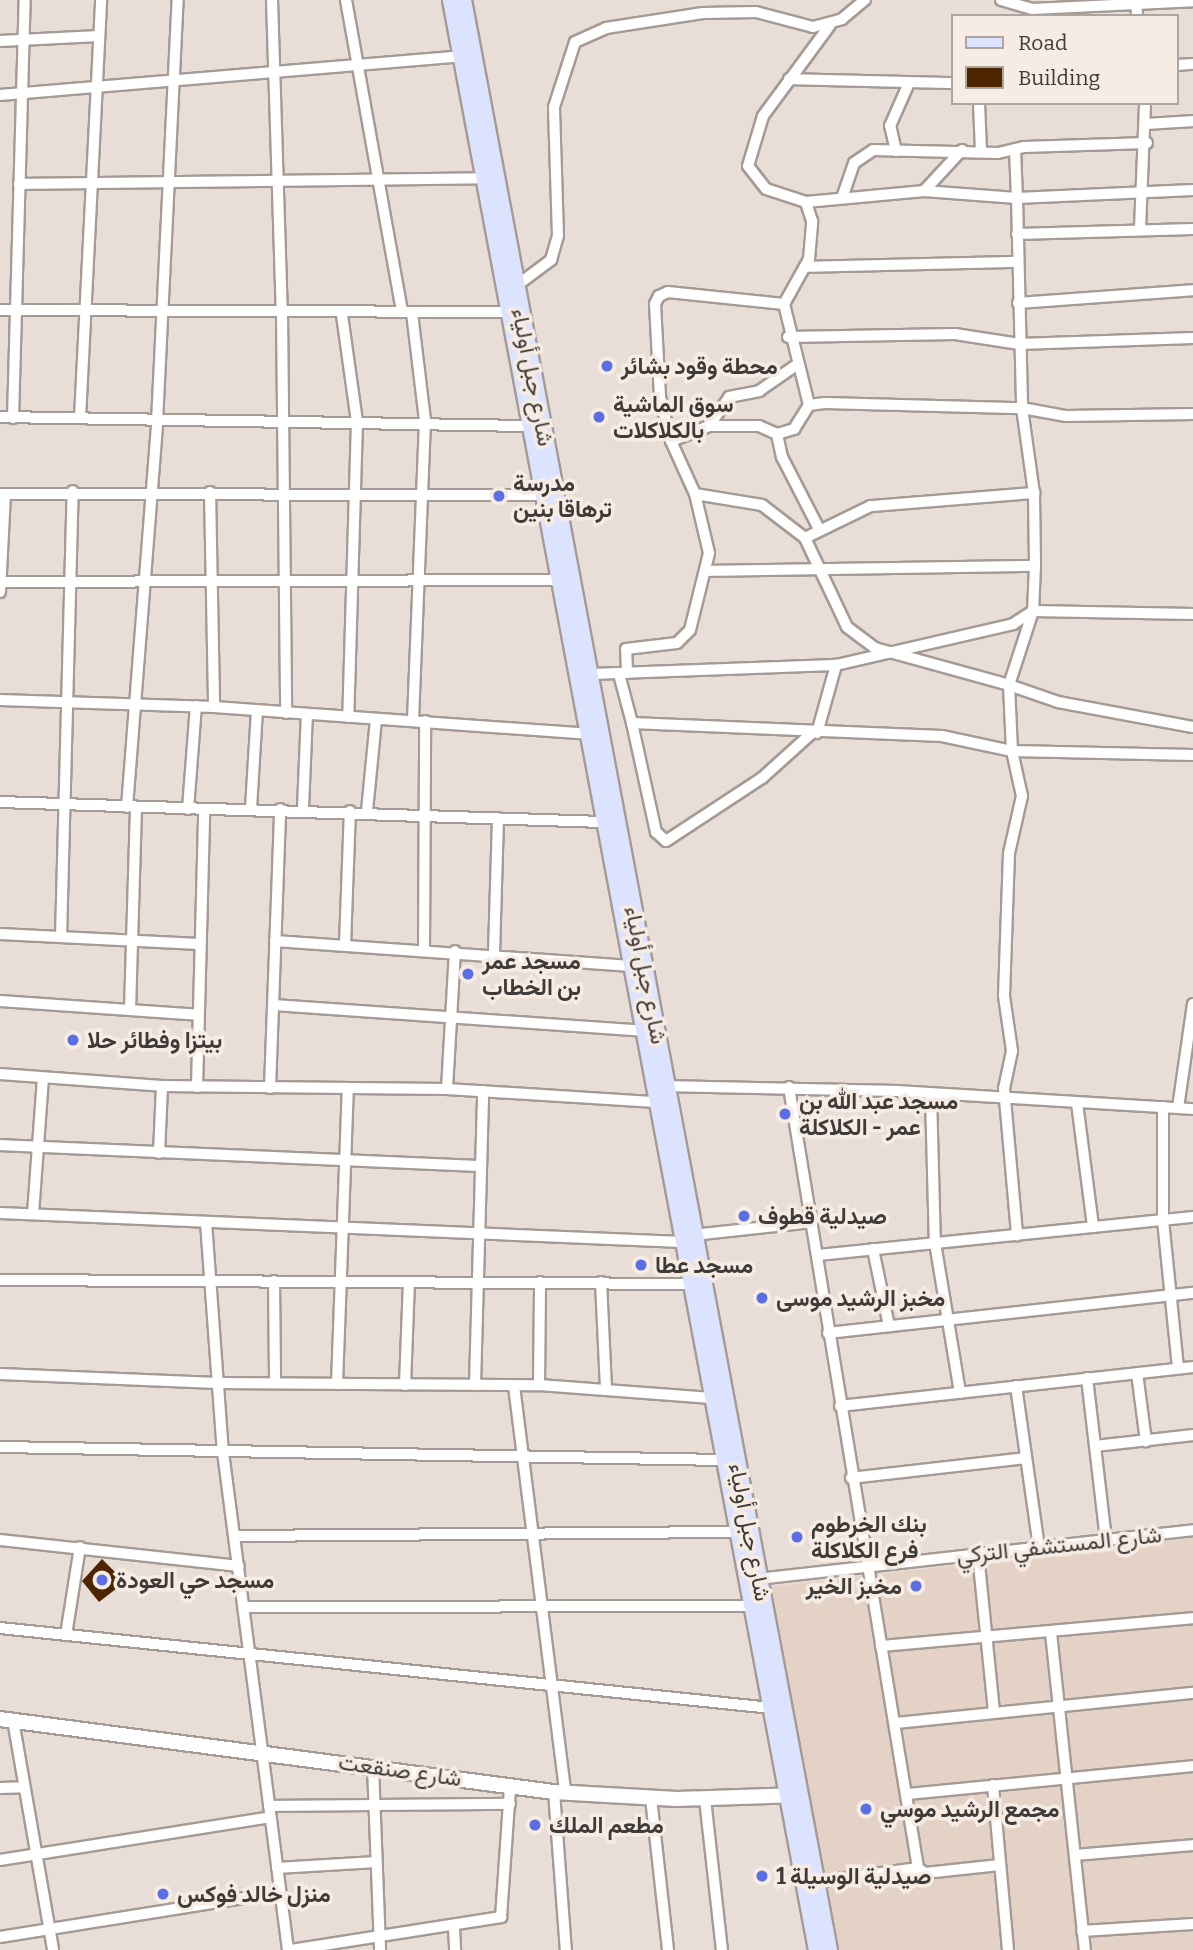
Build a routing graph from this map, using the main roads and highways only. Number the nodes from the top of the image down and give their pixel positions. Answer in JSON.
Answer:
{"nodes":[{"id":1,"x":451,"y":0,"type":"edge"},
{"id":2,"x":463,"y":0,"type":"edge"},
{"id":3,"x":658,"y":1092,"type":"junction"},
{"id":4,"x":687,"y":1238,"type":"junction"},
{"id":5,"x":794,"y":1796,"type":"junction"},
{"id":6,"x":817,"y":1950,"type":"edge"},
{"id":7,"x":829,"y":1950,"type":"edge"}],
"edges":[{"from":1,"to":3,"type":"main road","name":"شارع جبل أولياء"},
{"from":2,"to":3,"type":"main road","name":"شارع جبل أولياء"},
{"from":3,"to":4,"type":"main road","name":"شارع جبل أولياء"},
{"from":4,"to":5,"type":"main road","name":"شارع جبل أولياء"},
{"from":4,"to":5,"type":"main road","name":"شارع جبل أولياء"},
{"from":5,"to":6,"type":"main road","name":"شارع جبل أولياء"},
{"from":5,"to":7,"type":"main road","name":"شارع جبل أولياء"}]}
